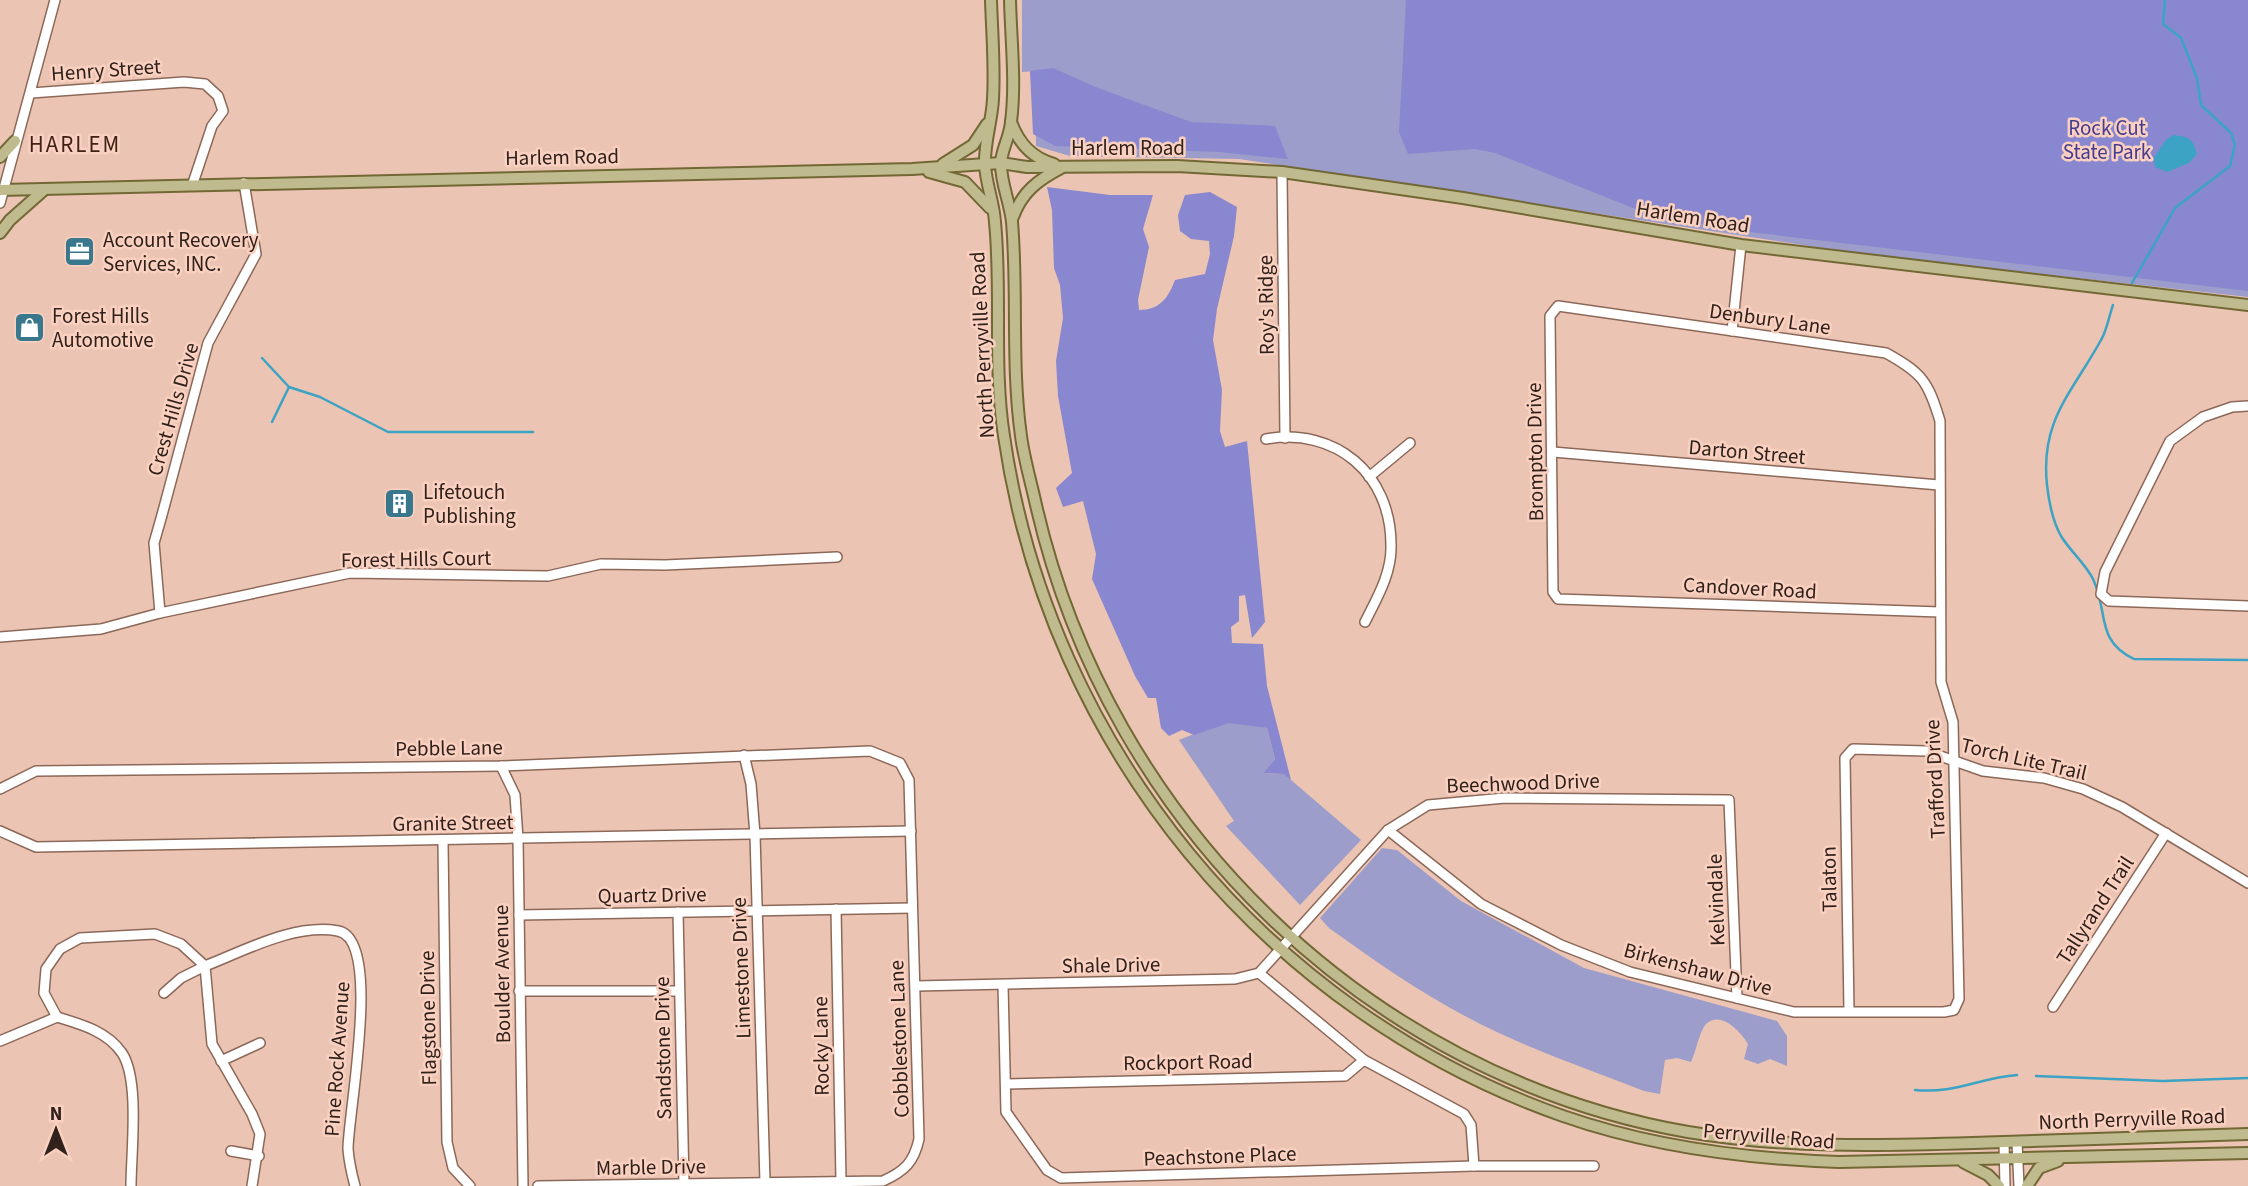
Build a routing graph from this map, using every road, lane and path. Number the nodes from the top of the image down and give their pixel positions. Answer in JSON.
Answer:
{"nodes":[{"id":1,"x":55,"y":0,"type":"edge"},
{"id":2,"x":991,"y":0,"type":"edge"},
{"id":3,"x":1010,"y":0,"type":"edge"},
{"id":4,"x":31,"y":93,"type":"junction"},
{"id":5,"x":993,"y":101,"type":"junction"},
{"id":6,"x":1011,"y":122,"type":"junction"},
{"id":7,"x":15,"y":141,"type":"junction"},
{"id":8,"x":0,"y":157,"type":"edge"},
{"id":9,"x":985,"y":163,"type":"junction"},
{"id":10,"x":1001,"y":163,"type":"junction"},
{"id":11,"x":1063,"y":167,"type":"junction"},
{"id":12,"x":912,"y":169,"type":"junction"},
{"id":13,"x":1282,"y":172,"type":"junction"},
{"id":14,"x":193,"y":183,"type":"junction"},
{"id":15,"x":244,"y":183,"type":"junction"},
{"id":16,"x":47,"y":188,"type":"junction"},
{"id":17,"x":2,"y":190,"type":"edge"},
{"id":18,"x":0,"y":203,"type":"edge"},
{"id":19,"x":1012,"y":219,"type":"junction"},
{"id":20,"x":995,"y":221,"type":"junction"},
{"id":21,"x":0,"y":233,"type":"edge"},
{"id":22,"x":1741,"y":245,"type":"junction"},
{"id":23,"x":2248,"y":305,"type":"edge"},
{"id":24,"x":1558,"y":306,"type":"joint"},
{"id":25,"x":1732,"y":331,"type":"junction"},
{"id":26,"x":2248,"y":406,"type":"edge"},
{"id":27,"x":1940,"y":421,"type":"joint"},
{"id":28,"x":1285,"y":438,"type":"junction"},
{"id":29,"x":1266,"y":439,"type":"dead end"},
{"id":30,"x":1410,"y":443,"type":"dead end"},
{"id":31,"x":1553,"y":452,"type":"junction"},
{"id":32,"x":1369,"y":477,"type":"junction"},
{"id":33,"x":1939,"y":485,"type":"junction"},
{"id":34,"x":837,"y":557,"type":"dead end"},
{"id":35,"x":1558,"y":599,"type":"joint"},
{"id":36,"x":2248,"y":606,"type":"edge"},
{"id":37,"x":1940,"y":612,"type":"junction"},
{"id":38,"x":160,"y":613,"type":"junction"},
{"id":39,"x":1366,"y":622,"type":"dead end"},
{"id":40,"x":0,"y":637,"type":"edge"},
{"id":41,"x":1853,"y":749,"type":"joint"},
{"id":42,"x":744,"y":755,"type":"junction"},
{"id":43,"x":1954,"y":762,"type":"junction"},
{"id":44,"x":900,"y":763,"type":"joint"},
{"id":45,"x":501,"y":765,"type":"junction"},
{"id":46,"x":0,"y":789,"type":"edge"},
{"id":47,"x":1729,"y":800,"type":"joint"},
{"id":48,"x":1388,"y":830,"type":"junction"},
{"id":49,"x":0,"y":831,"type":"edge"},
{"id":50,"x":911,"y":831,"type":"junction"},
{"id":51,"x":2166,"y":833,"type":"junction"},
{"id":52,"x":755,"y":835,"type":"junction"},
{"id":53,"x":518,"y":839,"type":"junction"},
{"id":54,"x":443,"y":842,"type":"junction"},
{"id":55,"x":2248,"y":883,"type":"edge"},
{"id":56,"x":912,"y":908,"type":"junction"},
{"id":57,"x":836,"y":909,"type":"junction"},
{"id":58,"x":757,"y":911,"type":"junction"},
{"id":59,"x":678,"y":912,"type":"junction"},
{"id":60,"x":519,"y":915,"type":"junction"},
{"id":61,"x":1289,"y":938,"type":"junction"},
{"id":62,"x":1279,"y":949,"type":"junction"},
{"id":63,"x":205,"y":966,"type":"junction"},
{"id":64,"x":1259,"y":973,"type":"junction"},
{"id":65,"x":1003,"y":985,"type":"junction"},
{"id":66,"x":916,"y":986,"type":"junction"},
{"id":67,"x":519,"y":991,"type":"junction"},
{"id":68,"x":679,"y":991,"type":"junction"},
{"id":69,"x":164,"y":993,"type":"dead end"},
{"id":70,"x":1737,"y":998,"type":"junction"},
{"id":71,"x":2053,"y":1007,"type":"dead end"},
{"id":72,"x":1954,"y":1010,"type":"joint"},
{"id":73,"x":1849,"y":1011,"type":"junction"},
{"id":74,"x":57,"y":1017,"type":"junction"},
{"id":75,"x":0,"y":1041,"type":"edge"},
{"id":76,"x":260,"y":1043,"type":"dead end"},
{"id":77,"x":221,"y":1060,"type":"junction"},
{"id":78,"x":1364,"y":1060,"type":"junction"},
{"id":79,"x":1006,"y":1084,"type":"junction"},
{"id":80,"x":1535,"y":1088,"type":"joint"},
{"id":81,"x":1524,"y":1102,"type":"joint"},
{"id":82,"x":2248,"y":1134,"type":"edge"},
{"id":83,"x":2004,"y":1142,"type":"junction"},
{"id":84,"x":2017,"y":1142,"type":"junction"},
{"id":85,"x":231,"y":1151,"type":"dead end"},
{"id":86,"x":2248,"y":1153,"type":"edge"},
{"id":87,"x":259,"y":1156,"type":"junction"},
{"id":88,"x":2070,"y":1157,"type":"junction"},
{"id":89,"x":2005,"y":1158,"type":"junction"},
{"id":90,"x":2018,"y":1158,"type":"junction"},
{"id":91,"x":1954,"y":1159,"type":"junction"},
{"id":92,"x":1474,"y":1166,"type":"junction"},
{"id":93,"x":1594,"y":1166,"type":"dead end"},
{"id":94,"x":841,"y":1181,"type":"junction"},
{"id":95,"x":765,"y":1182,"type":"junction"},
{"id":96,"x":684,"y":1184,"type":"junction"},
{"id":97,"x":131,"y":1186,"type":"edge"},
{"id":98,"x":252,"y":1186,"type":"edge"},
{"id":99,"x":355,"y":1186,"type":"edge"},
{"id":100,"x":470,"y":1186,"type":"edge"},
{"id":101,"x":523,"y":1186,"type":"edge"},
{"id":102,"x":538,"y":1186,"type":"edge"},
{"id":103,"x":1999,"y":1186,"type":"edge"},
{"id":104,"x":2005,"y":1186,"type":"edge"},
{"id":105,"x":2019,"y":1186,"type":"edge"},
{"id":106,"x":2027,"y":1186,"type":"edge"}],
"edges":[{"from":1,"to":4,"type":"street"},
{"from":2,"to":5,"type":"main road","name":"North Perryville Road"},
{"from":3,"to":6,"type":"main road","name":"North Perryville Road"},
{"from":4,"to":7,"type":"street"},
{"from":4,"to":14,"type":"street","name":"Henry Street"},
{"from":5,"to":9,"type":"main road","name":"North Perryville Road"},
{"from":5,"to":12,"type":"main road"},
{"from":6,"to":10,"type":"main road","name":"North Perryville Road"},
{"from":6,"to":11,"type":"main road"},
{"from":7,"to":8,"type":"main road"},
{"from":7,"to":17,"type":"street"},
{"from":9,"to":10,"type":"main road","name":"Harlem Road"},
{"from":9,"to":12,"type":"main road","name":"Harlem Road"},
{"from":9,"to":20,"type":"main road","name":"North Perryville Road"},
{"from":10,"to":11,"type":"main road","name":"Harlem Road"},
{"from":10,"to":19,"type":"main road","name":"North Perryville Road"},
{"from":11,"to":13,"type":"main road","name":"Harlem Road"},
{"from":11,"to":19,"type":"main road"},
{"from":12,"to":15,"type":"main road","name":"Harlem Road"},
{"from":12,"to":20,"type":"main road"},
{"from":13,"to":22,"type":"main road","name":"Harlem Road"},
{"from":13,"to":28,"type":"street","name":"Roy's Ridge"},
{"from":14,"to":15,"type":"main road","name":"Harlem Road"},
{"from":14,"to":16,"type":"main road","name":"Harlem Road"},
{"from":15,"to":38,"type":"street","name":"Crest Hills Drive"},
{"from":16,"to":17,"type":"main road","name":"Harlem Road"},
{"from":16,"to":21,"type":"main road"},
{"from":17,"to":18,"type":"street"},
{"from":19,"to":61,"type":"main road","name":"North Perryville Road"},
{"from":20,"to":62,"type":"main road","name":"North Perryville Road"},
{"from":22,"to":23,"type":"main road","name":"Harlem Road"},
{"from":22,"to":25,"type":"street"},
{"from":24,"to":25,"type":"street","name":"Denbury Lane"},
{"from":24,"to":31,"type":"street","name":"Brompton Drive"},
{"from":25,"to":27,"type":"street","name":"Denbury Lane"},
{"from":26,"to":36,"type":"street"},
{"from":27,"to":33,"type":"street","name":"Trafford Drive"},
{"from":28,"to":29,"type":"street"},
{"from":28,"to":32,"type":"street"},
{"from":30,"to":32,"type":"street"},
{"from":31,"to":33,"type":"street","name":"Darton Street"},
{"from":31,"to":35,"type":"street","name":"Brompton Drive"},
{"from":32,"to":39,"type":"street"},
{"from":33,"to":37,"type":"street","name":"Trafford Drive"},
{"from":34,"to":38,"type":"street","name":"Forest Hills Court"},
{"from":35,"to":37,"type":"street","name":"Candover Road"},
{"from":37,"to":43,"type":"street","name":"Trafford Drive"},
{"from":38,"to":40,"type":"street","name":"Forest Hills Court"},
{"from":41,"to":43,"type":"street","name":"Torch Lite Trail"},
{"from":41,"to":73,"type":"street","name":"Talaton"},
{"from":42,"to":44,"type":"street","name":"Pebble Lane"},
{"from":42,"to":45,"type":"street","name":"Pebble Lane"},
{"from":42,"to":52,"type":"street","name":"Limestone Drive"},
{"from":43,"to":51,"type":"street","name":"Torch Lite Trail"},
{"from":43,"to":72,"type":"street","name":"Trafford Drive"},
{"from":44,"to":50,"type":"street","name":"Cobblestone Lane"},
{"from":45,"to":46,"type":"street","name":"Pebble Lane"},
{"from":45,"to":53,"type":"street","name":"Boulder Avenue"},
{"from":47,"to":48,"type":"street","name":"Beechwood Drive"},
{"from":47,"to":70,"type":"street","name":"Kelvindale"},
{"from":48,"to":61,"type":"street","name":"Beechwood Drive"},
{"from":48,"to":70,"type":"street","name":"Birkenshaw Drive"},
{"from":49,"to":54,"type":"street","name":"Granite Street"},
{"from":50,"to":52,"type":"street","name":"Granite Street"},
{"from":50,"to":56,"type":"street","name":"Cobblestone Lane"},
{"from":51,"to":55,"type":"street","name":"Torch Lite Trail"},
{"from":51,"to":71,"type":"street","name":"Tallyrand Trail"},
{"from":52,"to":53,"type":"street","name":"Granite Street"},
{"from":52,"to":58,"type":"street","name":"Limestone Drive"},
{"from":53,"to":54,"type":"street","name":"Granite Street"},
{"from":53,"to":60,"type":"street","name":"Boulder Avenue"},
{"from":54,"to":100,"type":"street","name":"Flagstone Drive"},
{"from":56,"to":57,"type":"street","name":"Quartz Drive"},
{"from":56,"to":66,"type":"street","name":"Cobblestone Lane"},
{"from":57,"to":58,"type":"street","name":"Quartz Drive"},
{"from":57,"to":94,"type":"street","name":"Rocky Lane"},
{"from":58,"to":59,"type":"street","name":"Quartz Drive"},
{"from":58,"to":95,"type":"street","name":"Limestone Drive"},
{"from":59,"to":60,"type":"street","name":"Quartz Drive"},
{"from":59,"to":68,"type":"street","name":"Sandstone Drive"},
{"from":60,"to":67,"type":"street","name":"Boulder Avenue"},
{"from":61,"to":62,"type":"street"},
{"from":61,"to":80,"type":"main road","name":"North Perryville Road"},
{"from":62,"to":64,"type":"street"},
{"from":62,"to":81,"type":"main road","name":"North Perryville Road"},
{"from":63,"to":69,"type":"street"},
{"from":63,"to":74,"type":"street"},
{"from":63,"to":77,"type":"street"},
{"from":63,"to":99,"type":"street","name":"Pine Rock Avenue"},
{"from":64,"to":65,"type":"street","name":"Shale Drive"},
{"from":64,"to":78,"type":"street"},
{"from":65,"to":66,"type":"street","name":"Shale Drive"},
{"from":65,"to":79,"type":"street","name":"Peachstone Place"},
{"from":66,"to":94,"type":"street","name":"Cobblestone Lane"},
{"from":67,"to":68,"type":"street"},
{"from":67,"to":101,"type":"street","name":"Boulder Avenue"},
{"from":68,"to":96,"type":"street","name":"Sandstone Drive"},
{"from":70,"to":73,"type":"street","name":"Birkenshaw Drive"},
{"from":72,"to":73,"type":"street","name":"Birkenshaw Drive"},
{"from":74,"to":75,"type":"street"},
{"from":74,"to":97,"type":"street"},
{"from":76,"to":77,"type":"street"},
{"from":77,"to":87,"type":"street"},
{"from":78,"to":79,"type":"street","name":"Rockport Road"},
{"from":78,"to":92,"type":"street"},
{"from":79,"to":92,"type":"street","name":"Peachstone Place"},
{"from":80,"to":83,"type":"main road","name":"Perryville Road"},
{"from":81,"to":91,"type":"main road","name":"Perryville Road"},
{"from":82,"to":84,"type":"main road","name":"North Perryville Road"},
{"from":83,"to":84,"type":"main road","name":"Perryville Road"},
{"from":83,"to":89,"type":"street"},
{"from":84,"to":90,"type":"street"},
{"from":85,"to":87,"type":"street"},
{"from":86,"to":88,"type":"main road","name":"North Perryville Road"},
{"from":87,"to":98,"type":"street"},
{"from":88,"to":90,"type":"main road","name":"North Perryville Road"},
{"from":88,"to":106,"type":"main road"},
{"from":89,"to":90,"type":"main road","name":"Perryville Road"},
{"from":89,"to":91,"type":"main road","name":"Perryville Road"},
{"from":89,"to":104,"type":"street"},
{"from":90,"to":105,"type":"street"},
{"from":91,"to":103,"type":"main road"},
{"from":92,"to":93,"type":"street","name":"Peachstone Place"},
{"from":94,"to":95,"type":"street","name":"Cobblestone Lane"},
{"from":95,"to":96,"type":"street","name":"Marble Drive"},
{"from":96,"to":102,"type":"street","name":"Marble Drive"}]}
